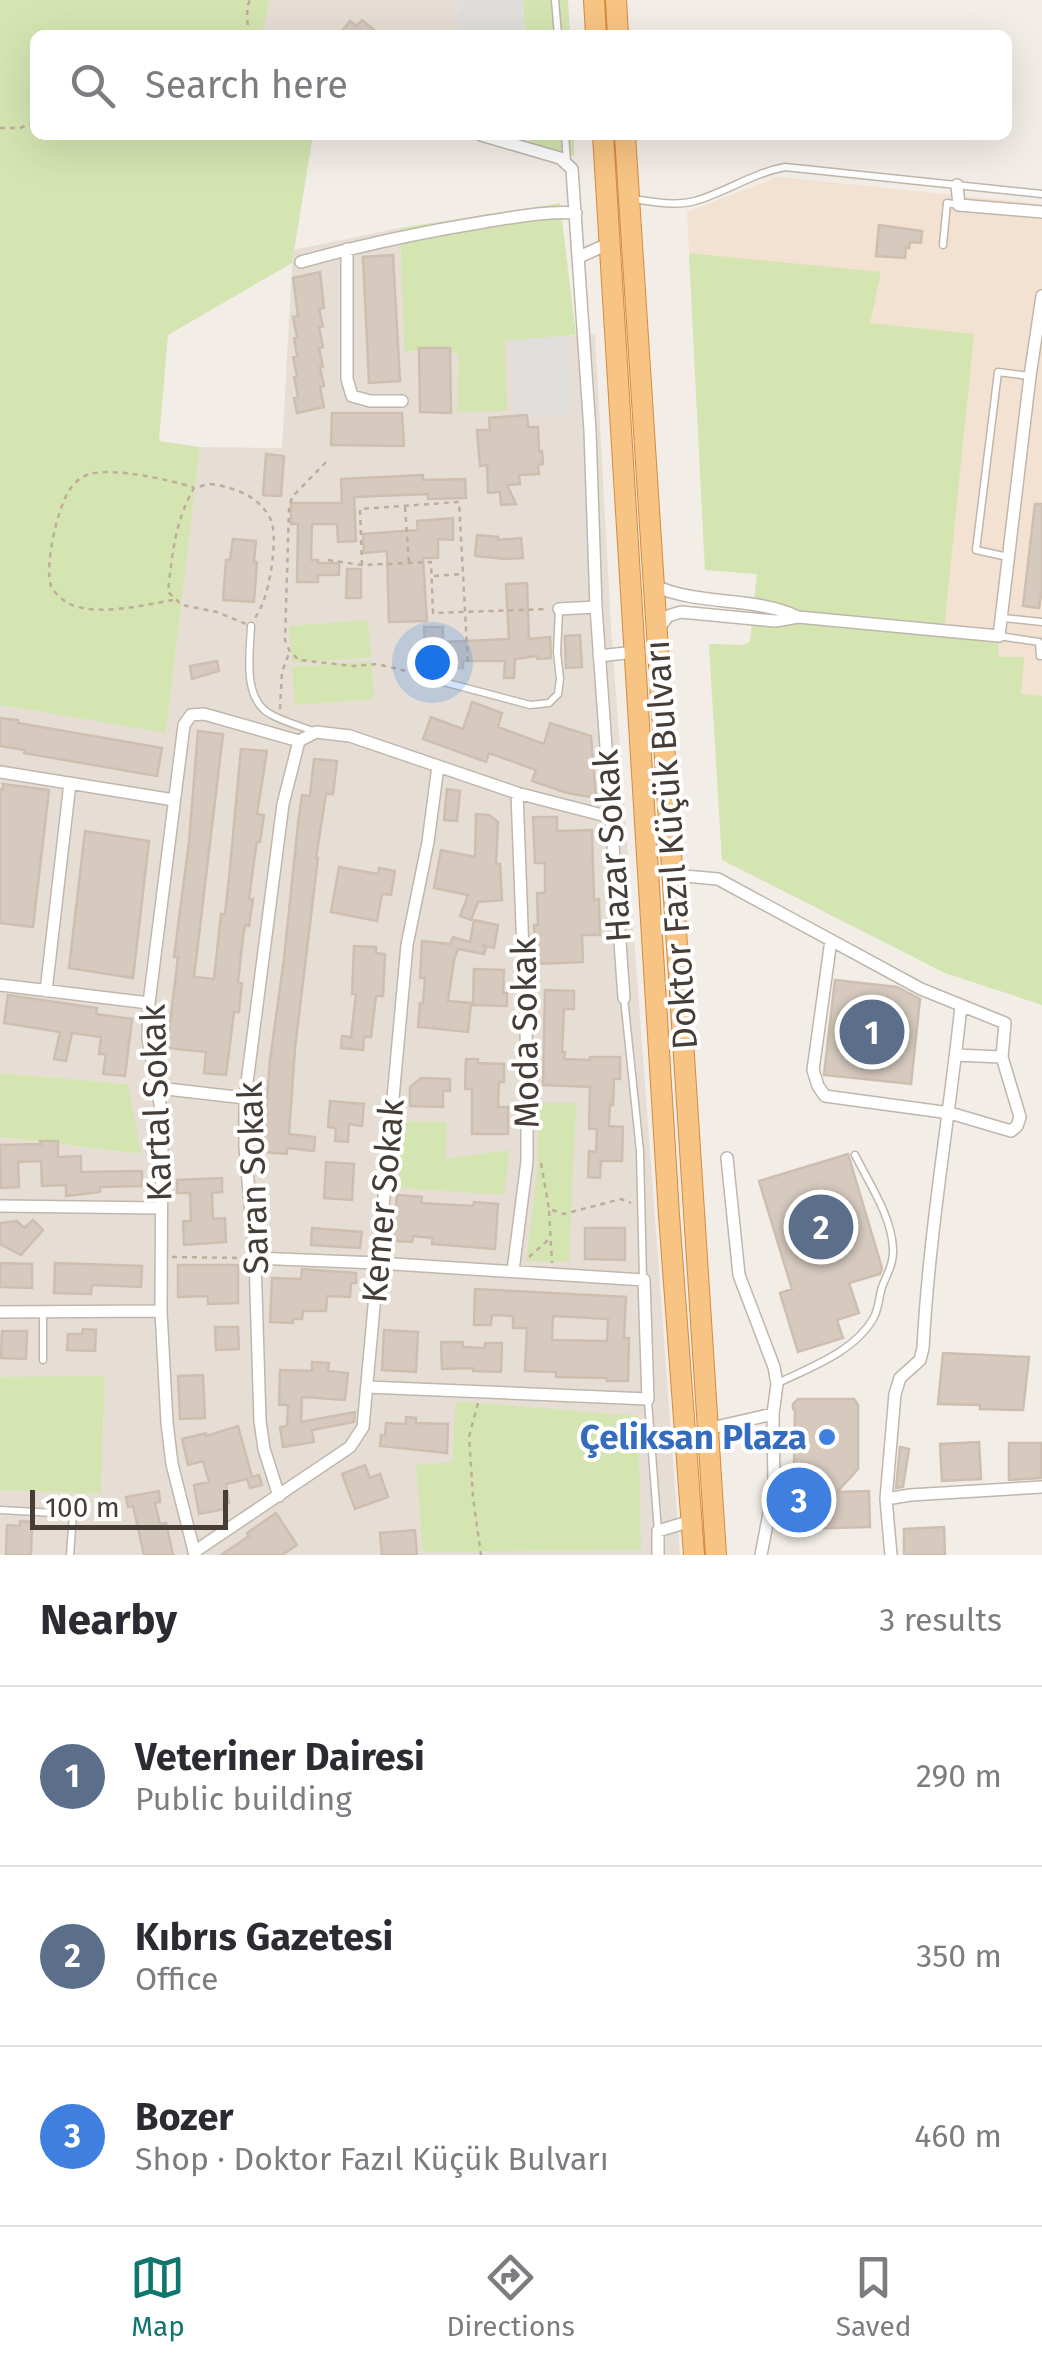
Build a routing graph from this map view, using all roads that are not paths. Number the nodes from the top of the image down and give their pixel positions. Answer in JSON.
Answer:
{"nodes":[{"id":1,"x":555,"y":0,"type":"edge"},
{"id":2,"x":594,"y":0,"type":"edge"},
{"id":3,"x":616,"y":0,"type":"edge"},
{"id":4,"x":558,"y":30,"type":"edge"},
{"id":5,"x":596,"y":30,"type":"edge"},
{"id":6,"x":618,"y":30,"type":"edge"},
{"id":7,"x":497,"y":140,"type":"edge"},
{"id":8,"x":566,"y":140,"type":"edge"},
{"id":9,"x":603,"y":140,"type":"edge"},
{"id":10,"x":625,"y":140,"type":"edge"},
{"id":11,"x":568,"y":163,"type":"junction"},
{"id":12,"x":957,"y":185,"type":"junction"},
{"id":13,"x":1042,"y":194,"type":"edge"},
{"id":14,"x":629,"y":199,"type":"junction"},
{"id":15,"x":959,"y":205,"type":"junction"},
{"id":16,"x":1042,"y":212,"type":"edge"},
{"id":17,"x":576,"y":213,"type":"junction"},
{"id":18,"x":610,"y":243,"type":"junction"},
{"id":19,"x":943,"y":245,"type":"dead end"},
{"id":20,"x":347,"y":249,"type":"junction"},
{"id":21,"x":579,"y":257,"type":"junction"},
{"id":22,"x":301,"y":262,"type":"dead end"},
{"id":23,"x":1042,"y":296,"type":"edge"},
{"id":24,"x":1030,"y":376,"type":"junction"},
{"id":25,"x":402,"y":401,"type":"dead end"},
{"id":26,"x":1009,"y":557,"type":"junction"},
{"id":27,"x":655,"y":586,"type":"junction"},
{"id":28,"x":596,"y":607,"type":"junction"},
{"id":29,"x":559,"y":609,"type":"joint"},
{"id":30,"x":798,"y":618,"type":"junction"},
{"id":31,"x":1002,"y":618,"type":"junction"},
{"id":32,"x":1042,"y":622,"type":"edge"},
{"id":33,"x":250,"y":626,"type":"road end"},
{"id":34,"x":658,"y":629,"type":"junction"},
{"id":35,"x":999,"y":636,"type":"junction"},
{"id":36,"x":636,"y":652,"type":"junction"},
{"id":37,"x":599,"y":656,"type":"junction"},
{"id":38,"x":1042,"y":656,"type":"edge"},
{"id":39,"x":421,"y":676,"type":"road end"},
{"id":40,"x":316,"y":732,"type":"junction"},
{"id":41,"x":299,"y":742,"type":"junction"},
{"id":42,"x":438,"y":766,"type":"junction"},
{"id":43,"x":0,"y":772,"type":"edge"},
{"id":44,"x":70,"y":784,"type":"junction"},
{"id":45,"x":516,"y":793,"type":"junction"},
{"id":46,"x":174,"y":800,"type":"junction"},
{"id":47,"x":610,"y":817,"type":"junction"},
{"id":48,"x":673,"y":875,"type":"junction"},
{"id":49,"x":832,"y":940,"type":"junction"},
{"id":50,"x":0,"y":986,"type":"edge"},
{"id":51,"x":46,"y":991,"type":"junction"},
{"id":52,"x":624,"y":998,"type":"joint"},
{"id":53,"x":149,"y":1003,"type":"junction"},
{"id":54,"x":962,"y":1006,"type":"junction"},
{"id":55,"x":956,"y":1055,"type":"junction"},
{"id":56,"x":1002,"y":1057,"type":"junction"},
{"id":57,"x":158,"y":1088,"type":"junction"},
{"id":58,"x":245,"y":1098,"type":"junction"},
{"id":59,"x":950,"y":1113,"type":"junction"},
{"id":60,"x":855,"y":1155,"type":"dead end"},
{"id":61,"x":727,"y":1158,"type":"dead end"},
{"id":62,"x":0,"y":1206,"type":"edge"},
{"id":63,"x":160,"y":1208,"type":"junction"},
{"id":64,"x":255,"y":1258,"type":"junction"},
{"id":65,"x":377,"y":1263,"type":"junction"},
{"id":66,"x":513,"y":1272,"type":"junction"},
{"id":67,"x":644,"y":1280,"type":"junction"},
{"id":68,"x":160,"y":1311,"type":"junction"},
{"id":69,"x":0,"y":1312,"type":"edge"},
{"id":70,"x":43,"y":1313,"type":"junction"},
{"id":71,"x":44,"y":1360,"type":"dead end"},
{"id":72,"x":777,"y":1384,"type":"junction"},
{"id":73,"x":367,"y":1387,"type":"junction"},
{"id":74,"x":648,"y":1400,"type":"junction"},
{"id":75,"x":773,"y":1414,"type":"junction"},
{"id":76,"x":708,"y":1429,"type":"junction"},
{"id":77,"x":1042,"y":1487,"type":"edge"},
{"id":78,"x":279,"y":1496,"type":"junction"},
{"id":79,"x":886,"y":1499,"type":"junction"},
{"id":80,"x":0,"y":1510,"type":"edge"},
{"id":81,"x":691,"y":1520,"type":"junction"},
{"id":82,"x":658,"y":1531,"type":"junction"},
{"id":83,"x":195,"y":1554,"type":"edge"},
{"id":84,"x":70,"y":1555,"type":"edge"},
{"id":85,"x":658,"y":1555,"type":"edge"},
{"id":86,"x":694,"y":1555,"type":"edge"},
{"id":87,"x":716,"y":1555,"type":"edge"},
{"id":88,"x":761,"y":1555,"type":"edge"},
{"id":89,"x":891,"y":1555,"type":"edge"}],
"edges":[{"from":1,"to":4,"type":"lane"},
{"from":2,"to":5,"type":"highway"},
{"from":3,"to":6,"type":"highway"},
{"from":7,"to":11,"type":"street"},
{"from":8,"to":11,"type":"lane"},
{"from":9,"to":18,"type":"highway","name":"Doktor Fazıl Küçük Bulvarı"},
{"from":10,"to":14,"type":"highway","name":"Doktor Fazıl Küçük Bulvarı"},
{"from":11,"to":17,"type":"street","name":"Hazar Sokak"},
{"from":12,"to":13,"type":"lane"},
{"from":12,"to":14,"type":"lane"},
{"from":12,"to":15,"type":"street"},
{"from":14,"to":27,"type":"highway","name":"Doktor Fazıl Küçük Bulvarı"},
{"from":15,"to":16,"type":"street"},
{"from":15,"to":19,"type":"lane"},
{"from":17,"to":20,"type":"street"},
{"from":17,"to":21,"type":"street","name":"Hazar Sokak"},
{"from":18,"to":21,"type":"street"},
{"from":18,"to":36,"type":"highway","name":"Doktor Fazıl Küçük Bulvarı"},
{"from":20,"to":22,"type":"street"},
{"from":20,"to":25,"type":"street"},
{"from":21,"to":28,"type":"street","name":"Hazar Sokak"},
{"from":23,"to":24,"type":"street"},
{"from":24,"to":26,"type":"street"},
{"from":24,"to":26,"type":"lane"},
{"from":26,"to":31,"type":"street"},
{"from":27,"to":30,"type":"street"},
{"from":27,"to":34,"type":"highway","name":"Doktor Fazıl Küçük Bulvarı"},
{"from":28,"to":29,"type":"street"},
{"from":28,"to":37,"type":"street","name":"Hazar Sokak"},
{"from":29,"to":39,"type":"lane"},
{"from":30,"to":34,"type":"street"},
{"from":30,"to":35,"type":"street"},
{"from":31,"to":32,"type":"lane"},
{"from":31,"to":35,"type":"street"},
{"from":33,"to":40,"type":"lane"},
{"from":34,"to":48,"type":"highway","name":"Doktor Fazıl Küçük Bulvarı"},
{"from":35,"to":38,"type":"lane"},
{"from":36,"to":37,"type":"street"},
{"from":36,"to":81,"type":"highway","name":"Doktor Fazıl Küçük Bulvarı"},
{"from":37,"to":47,"type":"street","name":"Hazar Sokak"},
{"from":40,"to":41,"type":"street"},
{"from":40,"to":42,"type":"street"},
{"from":41,"to":46,"type":"street","name":"Kartal Sokak"},
{"from":41,"to":58,"type":"street","name":"Saran Sokak"},
{"from":42,"to":45,"type":"street"},
{"from":42,"to":65,"type":"street","name":"Kemer Sokak"},
{"from":43,"to":44,"type":"street"},
{"from":44,"to":46,"type":"street"},
{"from":44,"to":51,"type":"street"},
{"from":45,"to":47,"type":"street"},
{"from":45,"to":66,"type":"street","name":"Moda Sokak"},
{"from":46,"to":53,"type":"street","name":"Kartal Sokak"},
{"from":47,"to":52,"type":"street","name":"Hazar Sokak"},
{"from":48,"to":49,"type":"street"},
{"from":48,"to":76,"type":"highway","name":"Doktor Fazıl Küçük Bulvarı"},
{"from":49,"to":54,"type":"street"},
{"from":49,"to":59,"type":"street"},
{"from":50,"to":51,"type":"street"},
{"from":51,"to":53,"type":"street"},
{"from":52,"to":67,"type":"lane","name":"Hazar Sokak"},
{"from":53,"to":57,"type":"street","name":"Kartal Sokak"},
{"from":54,"to":55,"type":"street"},
{"from":54,"to":56,"type":"street"},
{"from":55,"to":56,"type":"street"},
{"from":55,"to":59,"type":"street"},
{"from":56,"to":59,"type":"street"},
{"from":57,"to":58,"type":"street"},
{"from":57,"to":63,"type":"street","name":"Kartal Sokak"},
{"from":58,"to":64,"type":"street","name":"Saran Sokak"},
{"from":59,"to":79,"type":"street"},
{"from":60,"to":72,"type":"lane"},
{"from":61,"to":72,"type":"street"},
{"from":62,"to":63,"type":"street"},
{"from":63,"to":68,"type":"street","name":"Kartal Sokak"},
{"from":64,"to":65,"type":"street"},
{"from":64,"to":78,"type":"street","name":"Saran Sokak"},
{"from":65,"to":66,"type":"street"},
{"from":65,"to":73,"type":"street","name":"Kemer Sokak"},
{"from":66,"to":67,"type":"street"},
{"from":67,"to":74,"type":"street","name":"Hazar Sokak"},
{"from":68,"to":70,"type":"street"},
{"from":68,"to":83,"type":"street","name":"Kartal Sokak"},
{"from":69,"to":70,"type":"street"},
{"from":70,"to":71,"type":"lane"},
{"from":72,"to":75,"type":"street"},
{"from":73,"to":74,"type":"street"},
{"from":73,"to":78,"type":"street","name":"Kemer Sokak"},
{"from":74,"to":82,"type":"lane","name":"Hazar Sokak"},
{"from":75,"to":76,"type":"street"},
{"from":75,"to":88,"type":"street"},
{"from":76,"to":87,"type":"highway","name":"Doktor Fazıl Küçük Bulvarı"},
{"from":77,"to":79,"type":"street"},
{"from":78,"to":83,"type":"street","name":"Kemer Sokak"},
{"from":79,"to":89,"type":"street"},
{"from":80,"to":84,"type":"lane"},
{"from":81,"to":82,"type":"street"},
{"from":81,"to":86,"type":"highway","name":"Doktor Fazıl Küçük Bulvarı"},
{"from":82,"to":85,"type":"street"}]}
